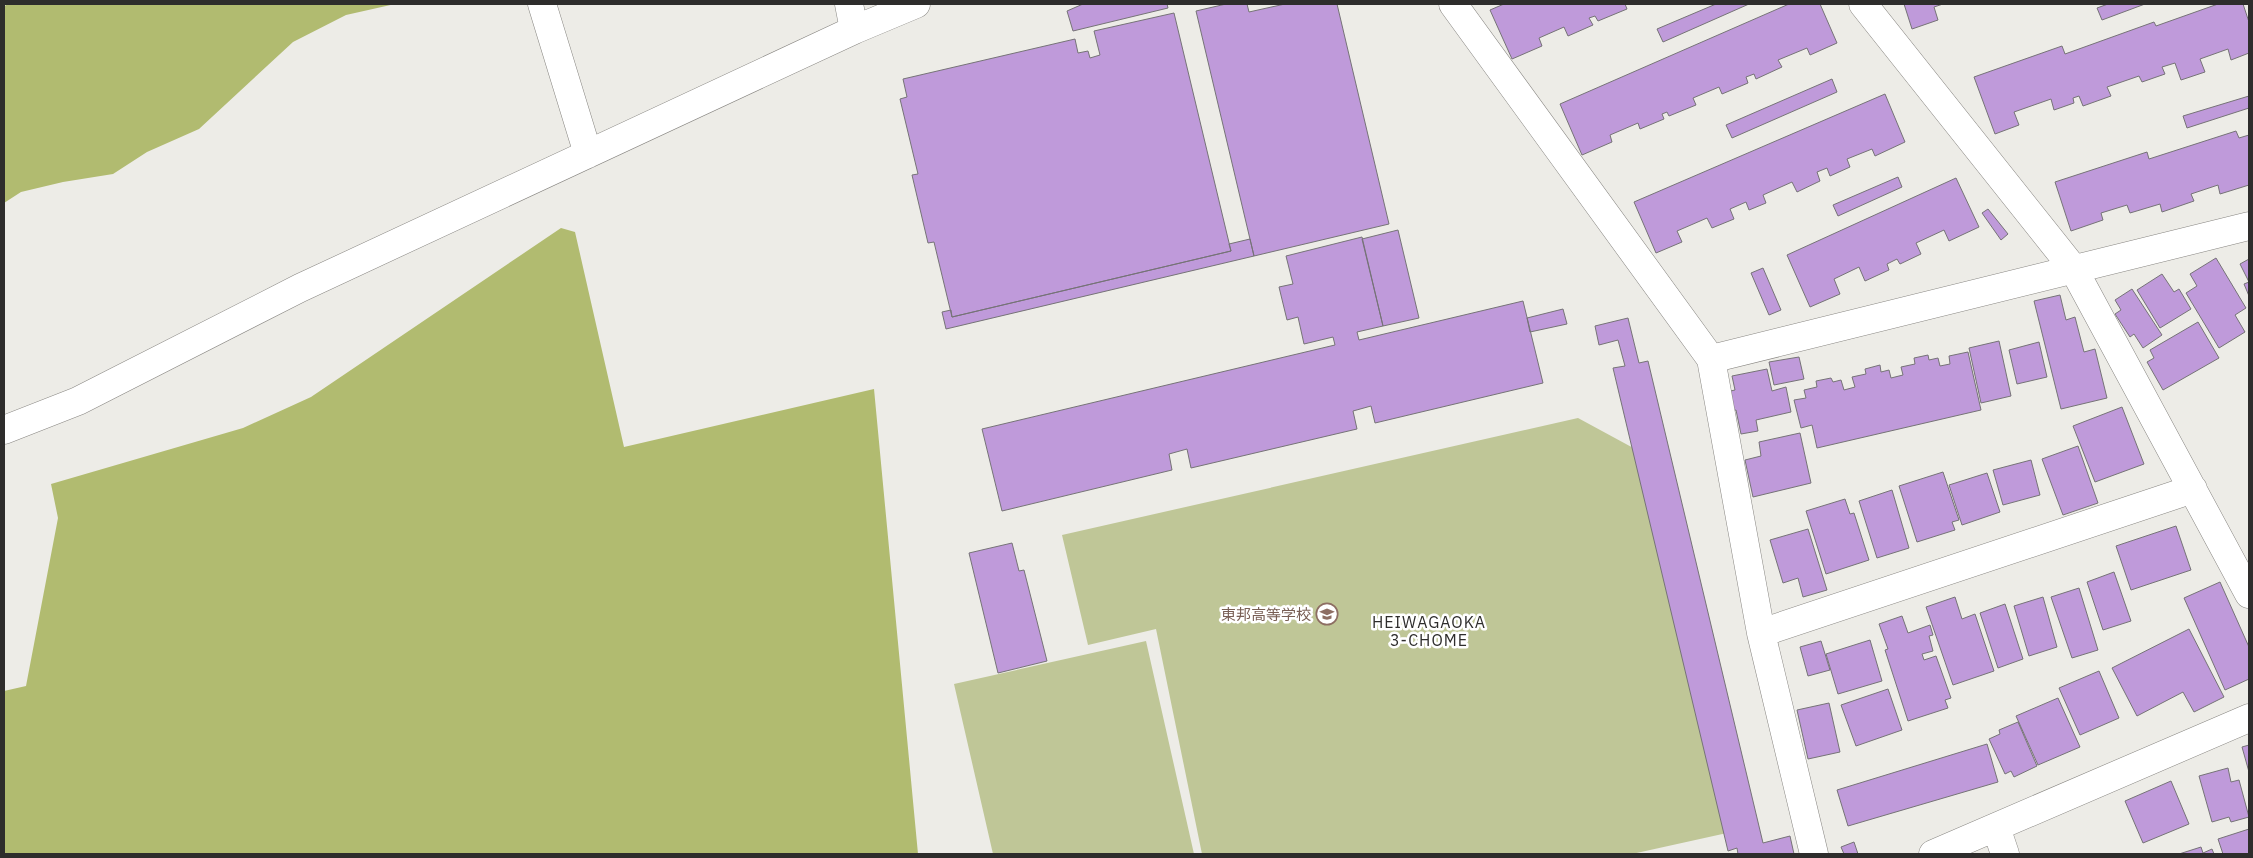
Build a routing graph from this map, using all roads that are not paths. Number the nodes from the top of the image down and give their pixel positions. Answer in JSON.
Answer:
{"nodes":[{"id":1,"x":542,"y":4,"type":"edge"},
{"id":2,"x":848,"y":4,"type":"edge"},
{"id":3,"x":916,"y":4,"type":"edge"},
{"id":4,"x":1453,"y":4,"type":"edge"},
{"id":5,"x":1863,"y":4,"type":"edge"},
{"id":6,"x":854,"y":30,"type":"junction"},
{"id":7,"x":588,"y":154,"type":"junction"},
{"id":8,"x":2249,"y":226,"type":"edge"},
{"id":9,"x":2073,"y":268,"type":"junction"},
{"id":10,"x":1711,"y":359,"type":"junction"},
{"id":11,"x":4,"y":430,"type":"edge"},
{"id":12,"x":2193,"y":489,"type":"junction"},
{"id":13,"x":2249,"y":594,"type":"edge"},
{"id":14,"x":1761,"y":633,"type":"junction"},
{"id":15,"x":2249,"y":718,"type":"edge"},
{"id":16,"x":1996,"y":827,"type":"junction"},
{"id":17,"x":1814,"y":854,"type":"edge"},
{"id":18,"x":1933,"y":854,"type":"edge"},
{"id":19,"x":2005,"y":854,"type":"edge"}],
"edges":[{"from":1,"to":7,"type":"street"},
{"from":2,"to":6,"type":"street"},
{"from":3,"to":6,"type":"street"},
{"from":4,"to":10,"type":"street"},
{"from":5,"to":9,"type":"street"},
{"from":6,"to":7,"type":"street"},
{"from":7,"to":11,"type":"street"},
{"from":8,"to":9,"type":"street"},
{"from":9,"to":10,"type":"street"},
{"from":9,"to":12,"type":"street"},
{"from":10,"to":14,"type":"street"},
{"from":12,"to":13,"type":"street"},
{"from":12,"to":14,"type":"street"},
{"from":14,"to":17,"type":"street"},
{"from":15,"to":16,"type":"street"},
{"from":16,"to":18,"type":"street"},
{"from":16,"to":19,"type":"street"}]}
